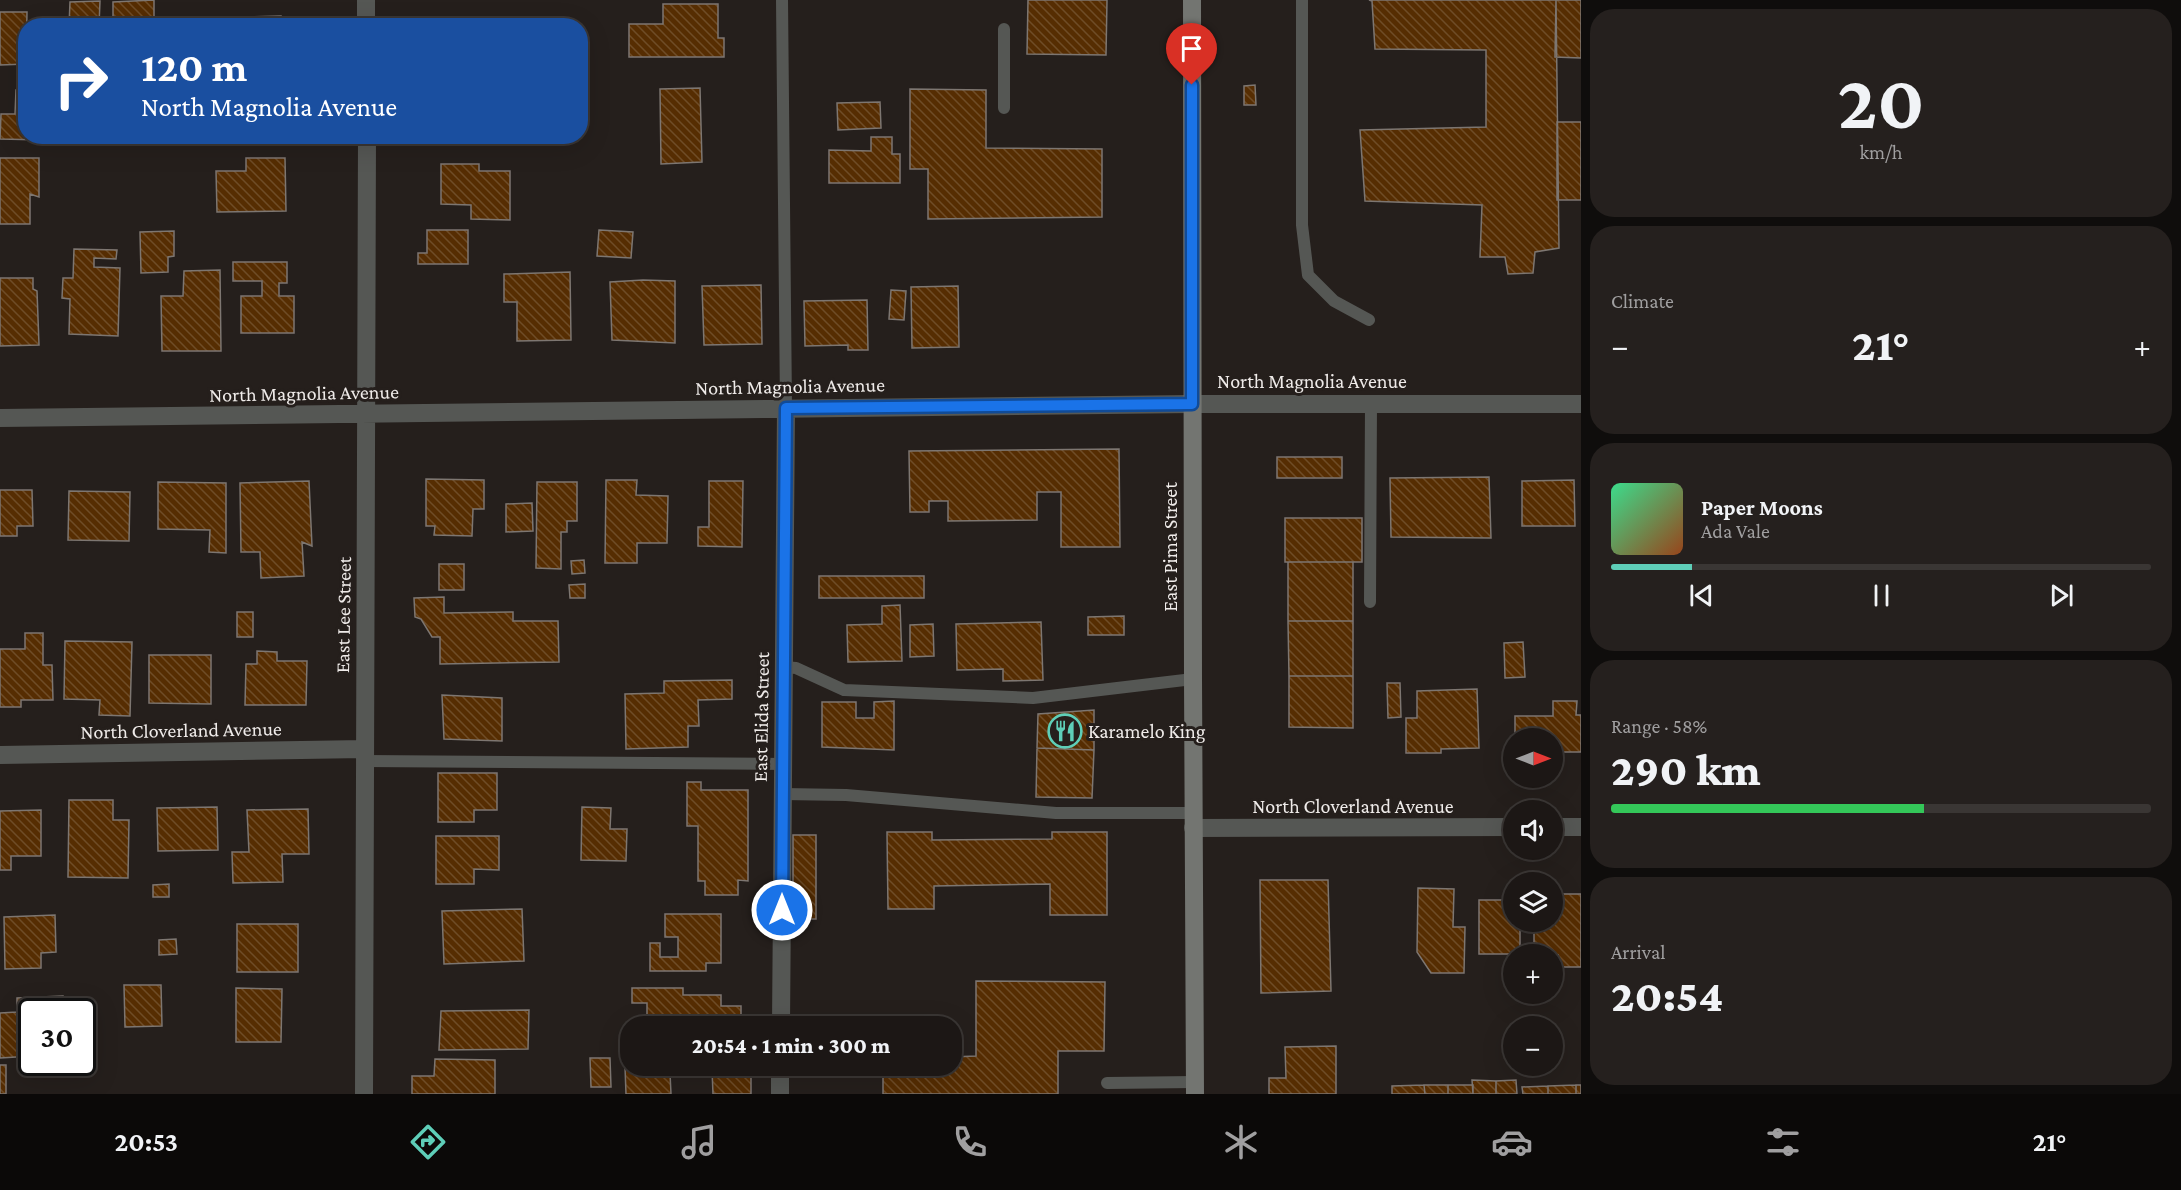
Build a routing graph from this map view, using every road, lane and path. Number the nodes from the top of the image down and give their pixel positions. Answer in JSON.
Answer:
{"nodes":[{"id":1,"x":368,"y":0,"type":"edge"},
{"id":2,"x":782,"y":0,"type":"edge"},
{"id":3,"x":1192,"y":0,"type":"edge"},
{"id":4,"x":1302,"y":0,"type":"edge"},
{"id":5,"x":367,"y":18,"type":"edge"},
{"id":6,"x":1004,"y":29,"type":"dead end"},
{"id":7,"x":1004,"y":108,"type":"dead end"},
{"id":8,"x":367,"y":144,"type":"edge"},
{"id":9,"x":1369,"y":320,"type":"dead end"},
{"id":10,"x":1192,"y":404,"type":"junction"},
{"id":11,"x":1371,"y":404,"type":"junction"},
{"id":12,"x":1581,"y":404,"type":"edge"},
{"id":13,"x":786,"y":408,"type":"junction"},
{"id":14,"x":367,"y":415,"type":"junction"},
{"id":15,"x":0,"y":418,"type":"edge"},
{"id":16,"x":1370,"y":602,"type":"dead end"},
{"id":17,"x":784,"y":668,"type":"junction"},
{"id":18,"x":1192,"y":679,"type":"junction"},
{"id":19,"x":0,"y":755,"type":"edge"},
{"id":20,"x":364,"y":755,"type":"junction"},
{"id":21,"x":783,"y":764,"type":"junction"},
{"id":22,"x":783,"y":794,"type":"junction"},
{"id":23,"x":1193,"y":820,"type":"junction"},
{"id":24,"x":1503,"y":827,"type":"edge"},
{"id":25,"x":1563,"y":827,"type":"edge"},
{"id":26,"x":1581,"y":827,"type":"edge"},
{"id":27,"x":781,"y":1016,"type":"edge"},
{"id":28,"x":780,"y":1076,"type":"edge"},
{"id":29,"x":1107,"y":1083,"type":"dead end"},
{"id":30,"x":1195,"y":1088,"type":"edge"},
{"id":31,"x":364,"y":1094,"type":"edge"},
{"id":32,"x":780,"y":1094,"type":"edge"}],
"edges":[{"from":1,"to":5,"type":"street"},
{"from":2,"to":13,"type":"lane"},
{"from":3,"to":10,"type":"street","name":"East Pima Street"},
{"from":4,"to":9,"type":"lane"},
{"from":6,"to":7,"type":"lane"},
{"from":8,"to":14,"type":"street","name":"East Lee Street"},
{"from":10,"to":11,"type":"street","name":"North Magnolia Avenue"},
{"from":10,"to":13,"type":"street","name":"North Magnolia Avenue"},
{"from":10,"to":18,"type":"street","name":"East Pima Street"},
{"from":11,"to":12,"type":"street","name":"North Magnolia Avenue"},
{"from":11,"to":16,"type":"lane"},
{"from":13,"to":14,"type":"street","name":"North Magnolia Avenue"},
{"from":13,"to":17,"type":"street","name":"East Elida Street"},
{"from":14,"to":15,"type":"street","name":"North Magnolia Avenue"},
{"from":14,"to":20,"type":"street","name":"East Lee Street"},
{"from":17,"to":18,"type":"lane"},
{"from":17,"to":21,"type":"street","name":"East Elida Street"},
{"from":18,"to":23,"type":"street","name":"East Pima Street"},
{"from":19,"to":20,"type":"street","name":"North Cloverland Avenue"},
{"from":20,"to":21,"type":"lane"},
{"from":20,"to":31,"type":"street","name":"East Lee Street"},
{"from":21,"to":22,"type":"street","name":"East Elida Street"},
{"from":22,"to":23,"type":"lane"},
{"from":22,"to":27,"type":"street","name":"East Elida Street"},
{"from":23,"to":24,"type":"street","name":"North Cloverland Avenue"},
{"from":23,"to":30,"type":"street","name":"East Pima Street"},
{"from":25,"to":26,"type":"street"},
{"from":28,"to":32,"type":"street"},
{"from":29,"to":30,"type":"lane"}]}
